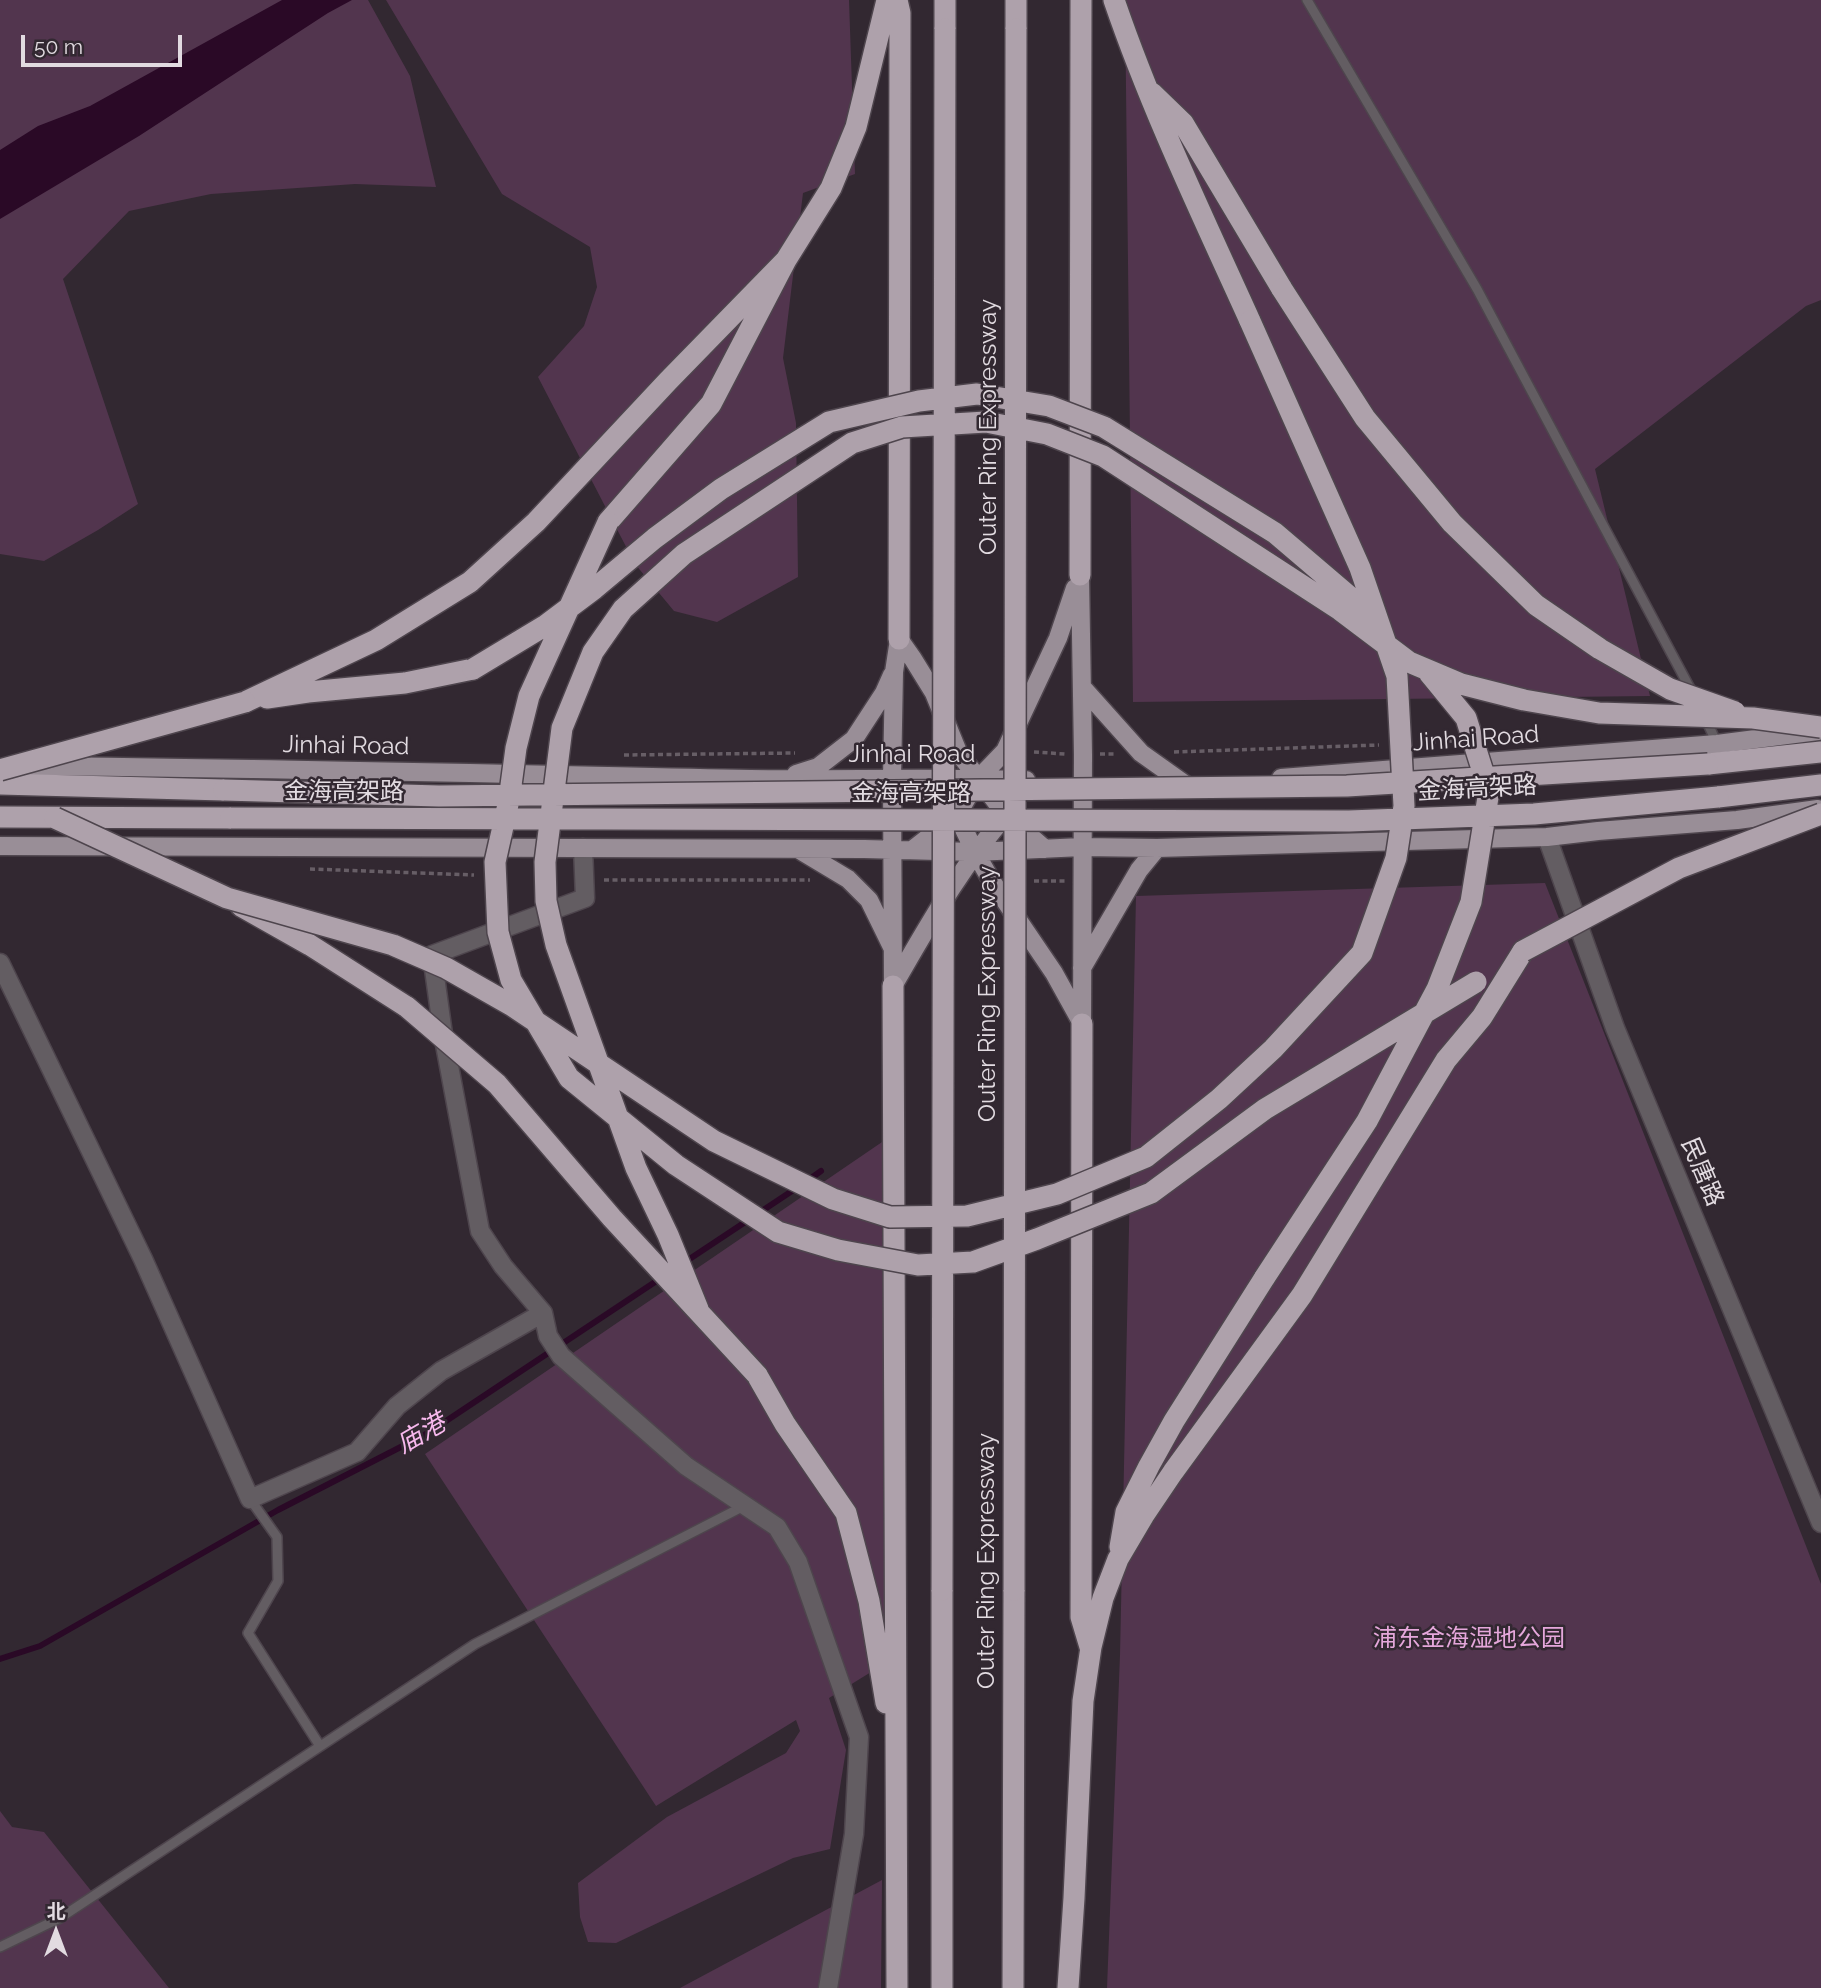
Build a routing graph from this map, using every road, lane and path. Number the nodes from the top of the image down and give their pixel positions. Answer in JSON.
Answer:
{"nodes":[{"id":1,"x":887,"y":0,"type":"edge"},
{"id":2,"x":897,"y":0,"type":"edge"},
{"id":3,"x":945,"y":0,"type":"edge"},
{"id":4,"x":1016,"y":0,"type":"edge"},
{"id":5,"x":1081,"y":0,"type":"edge"},
{"id":6,"x":1114,"y":0,"type":"edge"},
{"id":7,"x":1307,"y":0,"type":"edge"},
{"id":8,"x":1145,"y":86,"type":"junction"},
{"id":9,"x":786,"y":260,"type":"junction"},
{"id":10,"x":1080,"y":575,"type":"junction"},
{"id":11,"x":899,"y":639,"type":"junction"},
{"id":12,"x":894,"y":672,"type":"junction"},
{"id":13,"x":1082,"y":687,"type":"junction"},
{"id":14,"x":245,"y":702,"type":"junction"},
{"id":15,"x":1753,"y":718,"type":"junction"},
{"id":16,"x":1821,"y":729,"type":"edge"},
{"id":17,"x":1717,"y":744,"type":"junction"},
{"id":18,"x":1821,"y":752,"type":"edge"},
{"id":19,"x":0,"y":768,"type":"edge"},
{"id":20,"x":892,"y":778,"type":"junction"},
{"id":21,"x":979,"y":778,"type":"junction"},
{"id":22,"x":755,"y":779,"type":"junction"},
{"id":23,"x":911,"y":779,"type":"junction"},
{"id":24,"x":1082,"y":780,"type":"junction"},
{"id":25,"x":1051,"y":781,"type":"junction"},
{"id":26,"x":0,"y":784,"type":"edge"},
{"id":27,"x":1186,"y":785,"type":"junction"},
{"id":28,"x":1821,"y":785,"type":"edge"},
{"id":29,"x":1821,"y":811,"type":"edge"},
{"id":30,"x":957,"y":815,"type":"junction"},
{"id":31,"x":1006,"y":815,"type":"junction"},
{"id":32,"x":0,"y":817,"type":"edge"},
{"id":33,"x":55,"y":818,"type":"junction"},
{"id":34,"x":1547,"y":837,"type":"junction"},
{"id":35,"x":0,"y":846,"type":"edge"},
{"id":36,"x":1082,"y":847,"type":"junction"},
{"id":37,"x":583,"y":848,"type":"junction"},
{"id":38,"x":1157,"y":848,"type":"junction"},
{"id":39,"x":798,"y":849,"type":"junction"},
{"id":40,"x":894,"y":849,"type":"junction"},
{"id":41,"x":1045,"y":849,"type":"junction"},
{"id":42,"x":912,"y":850,"type":"junction"},
{"id":43,"x":975,"y":852,"type":"junction"},
{"id":44,"x":227,"y":898,"type":"junction"},
{"id":45,"x":893,"y":950,"type":"junction"},
{"id":46,"x":1523,"y":951,"type":"junction"},
{"id":47,"x":0,"y":963,"type":"edge"},
{"id":48,"x":1082,"y":968,"type":"junction"},
{"id":49,"x":893,"y":986,"type":"junction"},
{"id":50,"x":1082,"y":1024,"type":"junction"},
{"id":51,"x":698,"y":1310,"type":"junction"},
{"id":52,"x":543,"y":1313,"type":"junction"},
{"id":53,"x":252,"y":1503,"type":"junction"},
{"id":54,"x":744,"y":1506,"type":"junction"},
{"id":55,"x":1821,"y":1523,"type":"edge"},
{"id":56,"x":1118,"y":1559,"type":"junction"},
{"id":57,"x":1091,"y":1647,"type":"junction"},
{"id":58,"x":320,"y":1746,"type":"junction"},
{"id":59,"x":897,"y":1765,"type":"junction"},
{"id":60,"x":0,"y":1947,"type":"edge"},
{"id":61,"x":828,"y":1988,"type":"edge"},
{"id":62,"x":897,"y":1988,"type":"edge"},
{"id":63,"x":942,"y":1988,"type":"edge"},
{"id":64,"x":1013,"y":1988,"type":"edge"},
{"id":65,"x":1068,"y":1988,"type":"edge"}],
"edges":[{"from":1,"to":9,"type":"highway"},
{"from":2,"to":11,"type":"highway"},
{"from":3,"to":63,"type":"highway","name":"Outer Ring Expressway","bridge":true},
{"from":4,"to":64,"type":"highway","name":"Outer Ring Expressway","bridge":true},
{"from":5,"to":10,"type":"highway"},
{"from":6,"to":8,"type":"highway"},
{"from":7,"to":17,"type":"lane"},
{"from":8,"to":15,"type":"highway","bridge":true},
{"from":8,"to":44,"type":"highway","bridge":true},
{"from":9,"to":14,"type":"highway"},
{"from":9,"to":46,"type":"highway","bridge":true},
{"from":10,"to":13,"type":"main road"},
{"from":10,"to":21,"type":"main road"},
{"from":11,"to":12,"type":"main road"},
{"from":11,"to":21,"type":"main road"},
{"from":12,"to":20,"type":"main road"},
{"from":12,"to":22,"type":"main road"},
{"from":13,"to":24,"type":"main road"},
{"from":13,"to":27,"type":"main road"},
{"from":14,"to":19,"type":"highway","bridge":true},
{"from":14,"to":56,"type":"highway","bridge":true},
{"from":15,"to":16,"type":"highway","bridge":true},
{"from":15,"to":51,"type":"highway","bridge":true},
{"from":16,"to":17,"type":"main road","name":"Jinhai Road"},
{"from":17,"to":27,"type":"main road","name":"Jinhai Road"},
{"from":18,"to":26,"type":"highway","name":"金海高架路","bridge":true},
{"from":19,"to":22,"type":"main road","name":"Jinhai Road"},
{"from":20,"to":22,"type":"main road","name":"Jinhai Road"},
{"from":20,"to":23,"type":"main road","name":"Jinhai Road"},
{"from":20,"to":40,"type":"main road"},
{"from":21,"to":23,"type":"main road","name":"Jinhai Road"},
{"from":21,"to":25,"type":"main road","name":"Jinhai Road"},
{"from":21,"to":30,"type":"main road"},
{"from":21,"to":31,"type":"main road"},
{"from":23,"to":30,"type":"main road"},
{"from":24,"to":25,"type":"main road","name":"Jinhai Road"},
{"from":24,"to":27,"type":"main road","name":"Jinhai Road"},
{"from":24,"to":36,"type":"main road"},
{"from":25,"to":31,"type":"main road"},
{"from":28,"to":33,"type":"highway","name":"金海高架路","bridge":true},
{"from":29,"to":34,"type":"main road"},
{"from":29,"to":46,"type":"highway","bridge":true},
{"from":30,"to":42,"type":"main road"},
{"from":30,"to":43,"type":"main road"},
{"from":31,"to":41,"type":"main road"},
{"from":31,"to":43,"type":"main road"},
{"from":32,"to":33,"type":"highway","name":"金海高架路"},
{"from":33,"to":44,"type":"highway","bridge":true},
{"from":34,"to":38,"type":"main road"},
{"from":34,"to":55,"type":"street","name":"民唐路"},
{"from":35,"to":37,"type":"main road"},
{"from":36,"to":38,"type":"main road"},
{"from":36,"to":41,"type":"main road"},
{"from":36,"to":48,"type":"main road"},
{"from":37,"to":39,"type":"main road"},
{"from":37,"to":52,"type":"street"},
{"from":38,"to":48,"type":"main road"},
{"from":39,"to":40,"type":"main road"},
{"from":39,"to":45,"type":"main road"},
{"from":40,"to":42,"type":"main road"},
{"from":40,"to":45,"type":"main road"},
{"from":41,"to":43,"type":"main road"},
{"from":42,"to":43,"type":"main road"},
{"from":43,"to":49,"type":"main road"},
{"from":43,"to":50,"type":"main road"},
{"from":44,"to":51,"type":"highway","bridge":true},
{"from":45,"to":49,"type":"main road"},
{"from":46,"to":56,"type":"highway"},
{"from":47,"to":53,"type":"street"},
{"from":48,"to":50,"type":"main road"},
{"from":49,"to":59,"type":"highway"},
{"from":50,"to":57,"type":"highway"},
{"from":51,"to":59,"type":"highway","bridge":true},
{"from":52,"to":53,"type":"street"},
{"from":52,"to":54,"type":"street"},
{"from":53,"to":58,"type":"lane"},
{"from":54,"to":58,"type":"lane"},
{"from":54,"to":61,"type":"street"},
{"from":56,"to":57,"type":"highway"},
{"from":57,"to":65,"type":"highway"},
{"from":58,"to":60,"type":"lane"},
{"from":59,"to":62,"type":"highway"}]}
